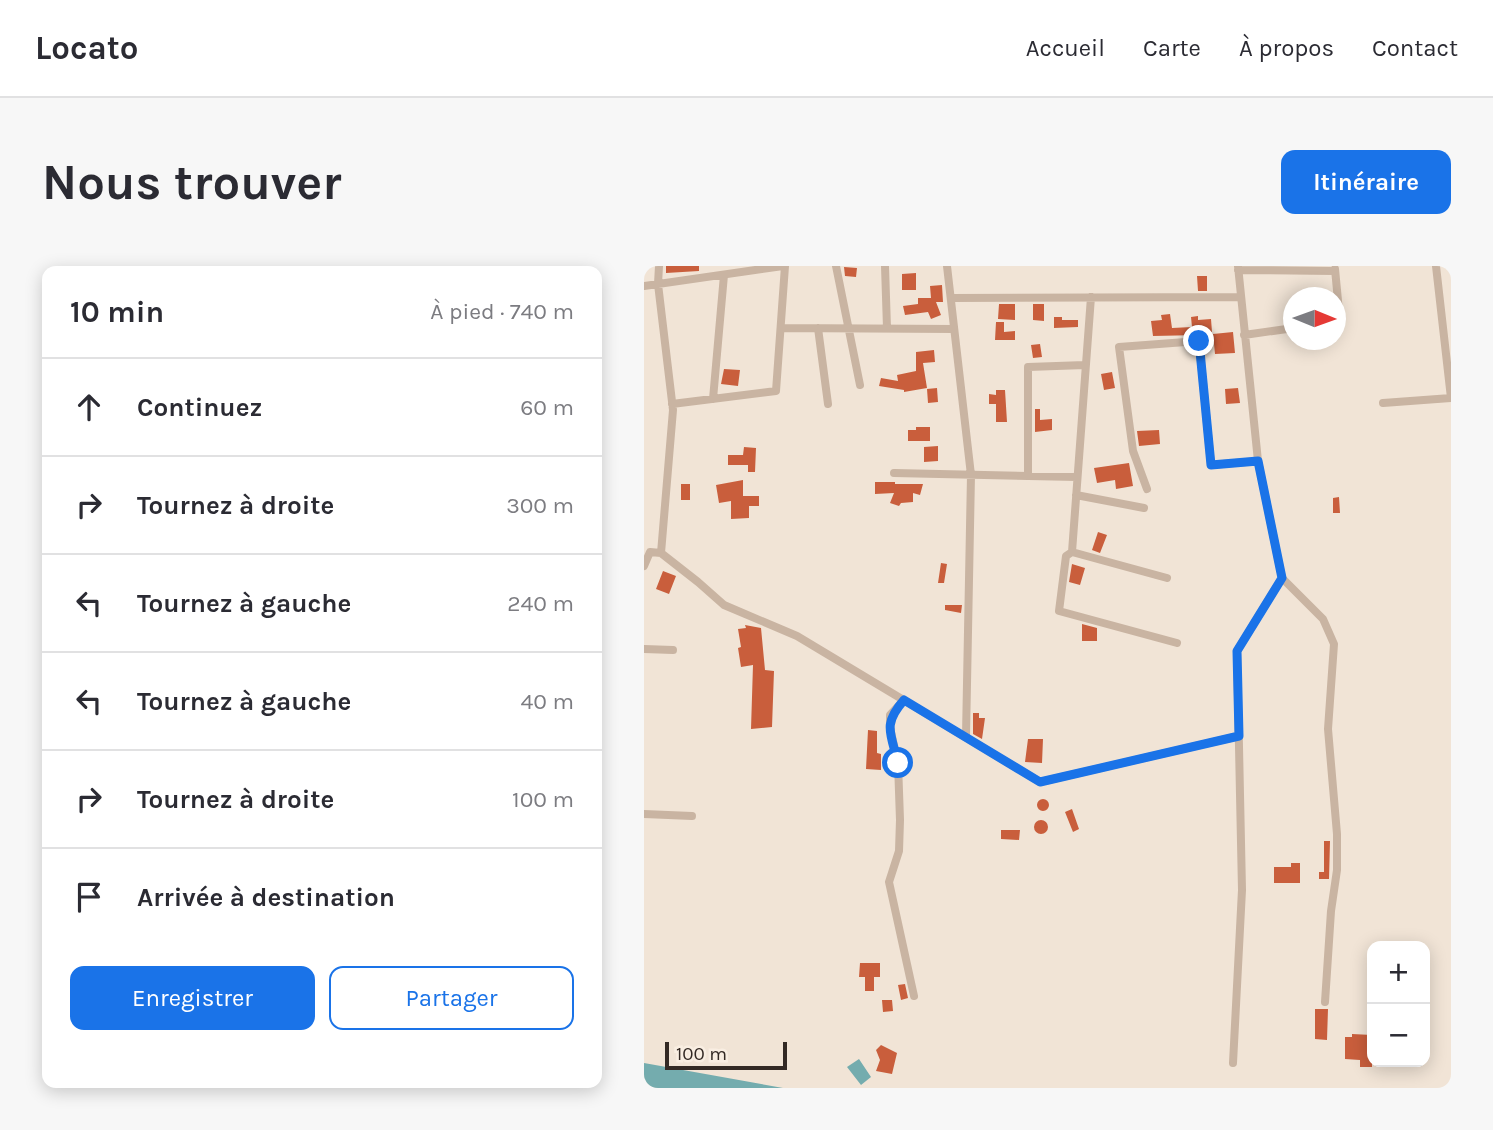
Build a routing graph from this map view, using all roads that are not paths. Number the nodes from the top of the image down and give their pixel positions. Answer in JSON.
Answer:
{"nodes":[{"id":1,"x":659,"y":266,"type":"edge"},
{"id":2,"x":784,"y":266,"type":"edge"},
{"id":3,"x":836,"y":266,"type":"edge"},
{"id":4,"x":885,"y":266,"type":"edge"},
{"id":5,"x":947,"y":266,"type":"edge"},
{"id":6,"x":1437,"y":266,"type":"edge"},
{"id":7,"x":1238,"y":268,"type":"edge"},
{"id":8,"x":1335,"y":269,"type":"edge"},
{"id":9,"x":724,"y":275,"type":"junction"},
{"id":10,"x":658,"y":284,"type":"junction"},
{"id":11,"x":644,"y":286,"type":"edge"},
{"id":12,"x":1337,"y":287,"type":"edge"},
{"id":13,"x":1241,"y":297,"type":"junction"},
{"id":14,"x":951,"y":298,"type":"junction"},
{"id":15,"x":1091,"y":298,"type":"junction"},
{"id":16,"x":781,"y":328,"type":"junction"},
{"id":17,"x":818,"y":328,"type":"junction"},
{"id":18,"x":849,"y":328,"type":"junction"},
{"id":19,"x":887,"y":328,"type":"junction"},
{"id":20,"x":954,"y":329,"type":"junction"},
{"id":21,"x":1283,"y":329,"type":"edge"},
{"id":22,"x":1244,"y":335,"type":"junction"},
{"id":23,"x":1085,"y":365,"type":"junction"},
{"id":24,"x":860,"y":385,"type":"dead end"},
{"id":25,"x":1451,"y":398,"type":"edge"},
{"id":26,"x":713,"y":399,"type":"junction"},
{"id":27,"x":1383,"y":403,"type":"dead end"},
{"id":28,"x":672,"y":404,"type":"junction"},
{"id":29,"x":828,"y":404,"type":"dead end"},
{"id":30,"x":1258,"y":461,"type":"junction"},
{"id":31,"x":894,"y":473,"type":"dead end"},
{"id":32,"x":971,"y":475,"type":"junction"},
{"id":33,"x":1028,"y":476,"type":"junction"},
{"id":34,"x":1077,"y":477,"type":"junction"},
{"id":35,"x":1147,"y":489,"type":"dead end"},
{"id":36,"x":1076,"y":495,"type":"junction"},
{"id":37,"x":1144,"y":508,"type":"dead end"},
{"id":38,"x":1072,"y":552,"type":"junction"},
{"id":39,"x":661,"y":553,"type":"junction"},
{"id":40,"x":644,"y":566,"type":"edge"},
{"id":41,"x":1167,"y":578,"type":"dead end"},
{"id":42,"x":1282,"y":578,"type":"junction"},
{"id":43,"x":1177,"y":643,"type":"dead end"},
{"id":44,"x":644,"y":649,"type":"edge"},
{"id":45,"x":673,"y":650,"type":"dead end"},
{"id":46,"x":904,"y":700,"type":"junction"},
{"id":47,"x":966,"y":736,"type":"junction"},
{"id":48,"x":1239,"y":736,"type":"junction"},
{"id":49,"x":644,"y":814,"type":"edge"},
{"id":50,"x":692,"y":816,"type":"dead end"},
{"id":51,"x":914,"y":996,"type":"dead end"},
{"id":52,"x":1325,"y":1002,"type":"dead end"},
{"id":53,"x":1233,"y":1063,"type":"dead end"}],
"edges":[{"from":1,"to":10,"type":"street"},
{"from":2,"to":9,"type":"street"},
{"from":2,"to":16,"type":"street"},
{"from":3,"to":18,"type":"street"},
{"from":4,"to":19,"type":"street"},
{"from":5,"to":14,"type":"street"},
{"from":6,"to":25,"type":"street"},
{"from":7,"to":8,"type":"street"},
{"from":7,"to":13,"type":"street"},
{"from":8,"to":12,"type":"street"},
{"from":9,"to":10,"type":"street"},
{"from":9,"to":26,"type":"street"},
{"from":10,"to":11,"type":"street"},
{"from":10,"to":28,"type":"street"},
{"from":13,"to":15,"type":"street"},
{"from":13,"to":22,"type":"street"},
{"from":14,"to":15,"type":"street"},
{"from":14,"to":20,"type":"street"},
{"from":15,"to":23,"type":"street"},
{"from":16,"to":17,"type":"street"},
{"from":16,"to":26,"type":"street"},
{"from":17,"to":18,"type":"street"},
{"from":17,"to":29,"type":"street"},
{"from":18,"to":19,"type":"street"},
{"from":18,"to":24,"type":"street"},
{"from":19,"to":20,"type":"street"},
{"from":20,"to":32,"type":"street"},
{"from":21,"to":22,"type":"street"},
{"from":22,"to":30,"type":"street"},
{"from":23,"to":33,"type":"street"},
{"from":23,"to":34,"type":"street"},
{"from":25,"to":27,"type":"street"},
{"from":26,"to":28,"type":"street"},
{"from":28,"to":39,"type":"street"},
{"from":30,"to":35,"type":"street"},
{"from":30,"to":42,"type":"street"},
{"from":31,"to":32,"type":"street"},
{"from":32,"to":33,"type":"street"},
{"from":32,"to":47,"type":"street"},
{"from":33,"to":34,"type":"street"},
{"from":34,"to":36,"type":"street"},
{"from":36,"to":37,"type":"street"},
{"from":36,"to":38,"type":"street"},
{"from":38,"to":41,"type":"street"},
{"from":38,"to":43,"type":"street"},
{"from":39,"to":40,"type":"street"},
{"from":39,"to":46,"type":"street"},
{"from":42,"to":48,"type":"street"},
{"from":42,"to":52,"type":"street"},
{"from":44,"to":45,"type":"street"},
{"from":46,"to":47,"type":"street"},
{"from":46,"to":51,"type":"street"},
{"from":47,"to":48,"type":"street"},
{"from":48,"to":53,"type":"street"},
{"from":49,"to":50,"type":"street"}]}
